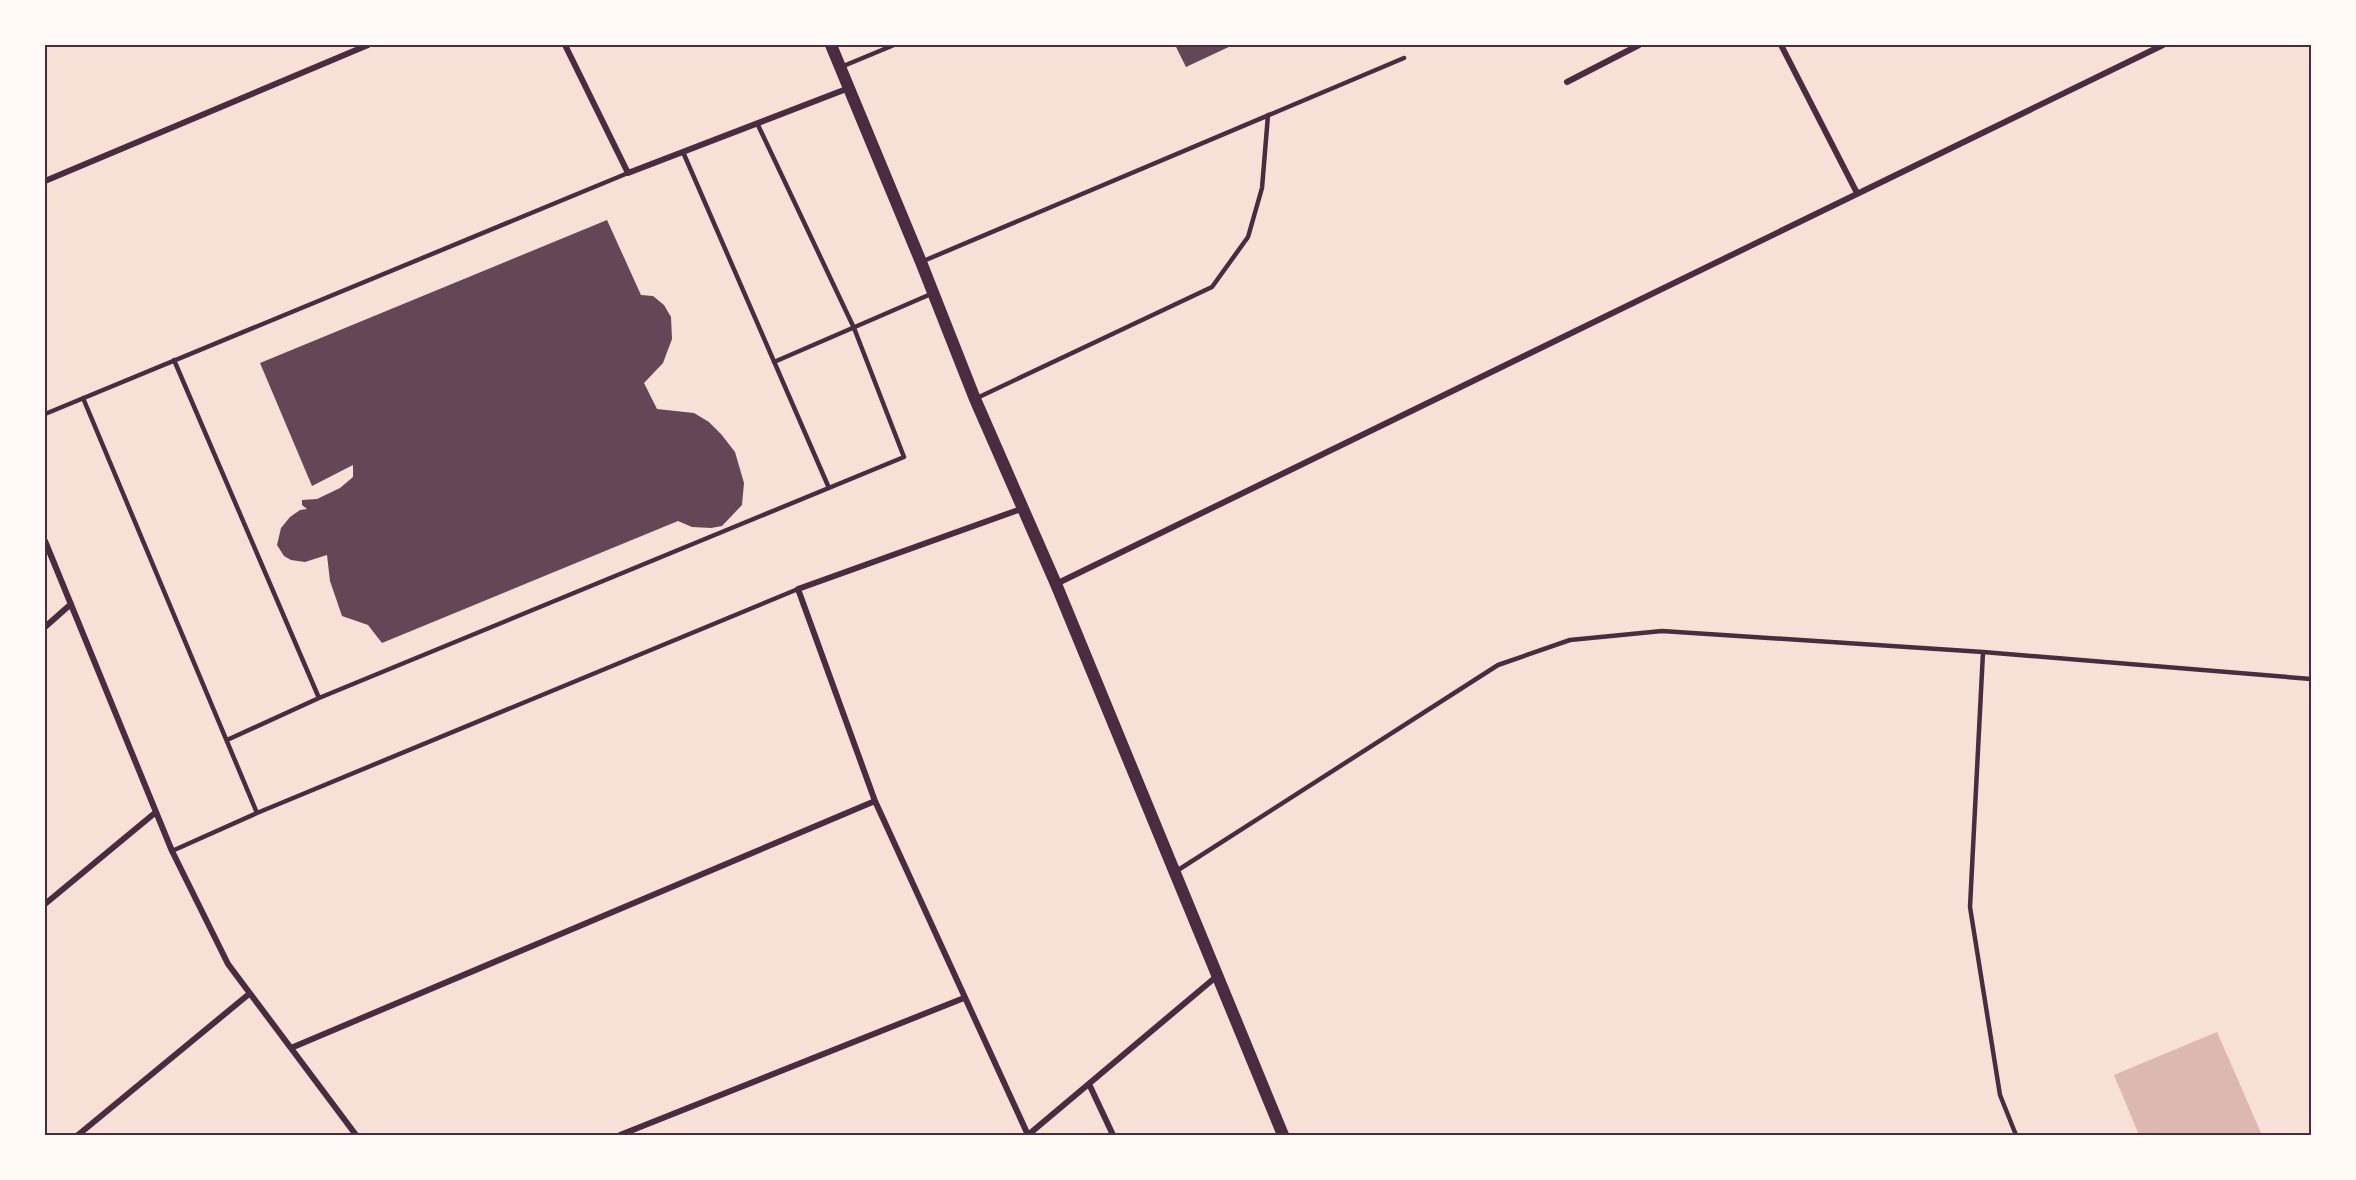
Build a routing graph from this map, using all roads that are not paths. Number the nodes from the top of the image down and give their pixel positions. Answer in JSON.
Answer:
{"nodes":[{"id":1,"x":368,"y":45,"type":"edge"},
{"id":2,"x":565,"y":45,"type":"edge"},
{"id":3,"x":831,"y":45,"type":"edge"},
{"id":4,"x":894,"y":45,"type":"edge"},
{"id":5,"x":1639,"y":45,"type":"edge"},
{"id":6,"x":1781,"y":45,"type":"edge"},
{"id":7,"x":2163,"y":45,"type":"edge"},
{"id":8,"x":1404,"y":58,"type":"dead end"},
{"id":9,"x":840,"y":67,"type":"junction"},
{"id":10,"x":1567,"y":81,"type":"dead end"},
{"id":11,"x":849,"y":88,"type":"junction"},
{"id":12,"x":1268,"y":115,"type":"junction"},
{"id":13,"x":757,"y":123,"type":"junction"},
{"id":14,"x":683,"y":152,"type":"junction"},
{"id":15,"x":627,"y":173,"type":"junction"},
{"id":16,"x":45,"y":182,"type":"edge"},
{"id":17,"x":1857,"y":193,"type":"junction"},
{"id":18,"x":921,"y":262,"type":"junction"},
{"id":19,"x":933,"y":293,"type":"junction"},
{"id":20,"x":854,"y":328,"type":"junction"},
{"id":21,"x":174,"y":360,"type":"junction"},
{"id":22,"x":774,"y":362,"type":"junction"},
{"id":23,"x":83,"y":398,"type":"junction"},
{"id":24,"x":975,"y":399,"type":"junction"},
{"id":25,"x":45,"y":414,"type":"edge"},
{"id":26,"x":829,"y":489,"type":"junction"},
{"id":27,"x":1022,"y":509,"type":"junction"},
{"id":28,"x":45,"y":541,"type":"edge"},
{"id":29,"x":1056,"y":584,"type":"junction"},
{"id":30,"x":798,"y":589,"type":"junction"},
{"id":31,"x":71,"y":604,"type":"junction"},
{"id":32,"x":45,"y":627,"type":"edge"},
{"id":33,"x":1983,"y":651,"type":"junction"},
{"id":34,"x":2311,"y":679,"type":"edge"},
{"id":35,"x":319,"y":698,"type":"junction"},
{"id":36,"x":227,"y":740,"type":"junction"},
{"id":37,"x":875,"y":801,"type":"junction"},
{"id":38,"x":156,"y":812,"type":"junction"},
{"id":39,"x":257,"y":813,"type":"junction"},
{"id":40,"x":172,"y":851,"type":"junction"},
{"id":41,"x":1174,"y":872,"type":"junction"},
{"id":42,"x":45,"y":904,"type":"edge"},
{"id":43,"x":1217,"y":976,"type":"junction"},
{"id":44,"x":249,"y":994,"type":"junction"},
{"id":45,"x":964,"y":998,"type":"junction"},
{"id":46,"x":291,"y":1048,"type":"junction"},
{"id":47,"x":1089,"y":1084,"type":"junction"},
{"id":48,"x":78,"y":1135,"type":"edge"},
{"id":49,"x":356,"y":1135,"type":"edge"},
{"id":50,"x":620,"y":1135,"type":"edge"},
{"id":51,"x":1028,"y":1135,"type":"edge"},
{"id":52,"x":1113,"y":1135,"type":"edge"},
{"id":53,"x":1283,"y":1135,"type":"edge"},
{"id":54,"x":2016,"y":1135,"type":"edge"}],
"edges":[{"from":1,"to":16,"type":"street"},
{"from":2,"to":15,"type":"street"},
{"from":3,"to":9,"type":"main road"},
{"from":4,"to":9,"type":"lane"},
{"from":5,"to":10,"type":"street"},
{"from":6,"to":17,"type":"street"},
{"from":7,"to":17,"type":"street"},
{"from":8,"to":12,"type":"lane"},
{"from":9,"to":11,"type":"main road"},
{"from":11,"to":13,"type":"street"},
{"from":11,"to":18,"type":"main road"},
{"from":12,"to":18,"type":"lane"},
{"from":12,"to":24,"type":"lane"},
{"from":13,"to":14,"type":"street"},
{"from":13,"to":20,"type":"lane"},
{"from":14,"to":15,"type":"street"},
{"from":14,"to":22,"type":"lane"},
{"from":15,"to":21,"type":"lane"},
{"from":17,"to":29,"type":"street"},
{"from":18,"to":19,"type":"main road"},
{"from":19,"to":20,"type":"lane"},
{"from":19,"to":24,"type":"main road"},
{"from":20,"to":22,"type":"lane"},
{"from":20,"to":26,"type":"lane"},
{"from":21,"to":23,"type":"lane"},
{"from":21,"to":35,"type":"lane"},
{"from":22,"to":26,"type":"lane"},
{"from":23,"to":25,"type":"lane"},
{"from":23,"to":36,"type":"lane"},
{"from":24,"to":27,"type":"main road"},
{"from":26,"to":35,"type":"lane"},
{"from":27,"to":29,"type":"main road"},
{"from":27,"to":30,"type":"street"},
{"from":28,"to":31,"type":"street"},
{"from":29,"to":41,"type":"main road"},
{"from":30,"to":37,"type":"street"},
{"from":30,"to":39,"type":"lane"},
{"from":31,"to":32,"type":"street"},
{"from":31,"to":38,"type":"street"},
{"from":33,"to":34,"type":"lane"},
{"from":33,"to":41,"type":"lane"},
{"from":33,"to":54,"type":"lane"},
{"from":35,"to":36,"type":"lane"},
{"from":36,"to":39,"type":"lane"},
{"from":37,"to":45,"type":"street"},
{"from":37,"to":46,"type":"street"},
{"from":38,"to":40,"type":"street"},
{"from":38,"to":42,"type":"street"},
{"from":39,"to":40,"type":"lane"},
{"from":40,"to":44,"type":"street"},
{"from":41,"to":43,"type":"main road"},
{"from":43,"to":47,"type":"street"},
{"from":43,"to":53,"type":"main road"},
{"from":44,"to":46,"type":"street"},
{"from":44,"to":48,"type":"street"},
{"from":45,"to":50,"type":"street"},
{"from":45,"to":51,"type":"street"},
{"from":46,"to":49,"type":"street"},
{"from":47,"to":51,"type":"street"},
{"from":47,"to":52,"type":"street"}]}
